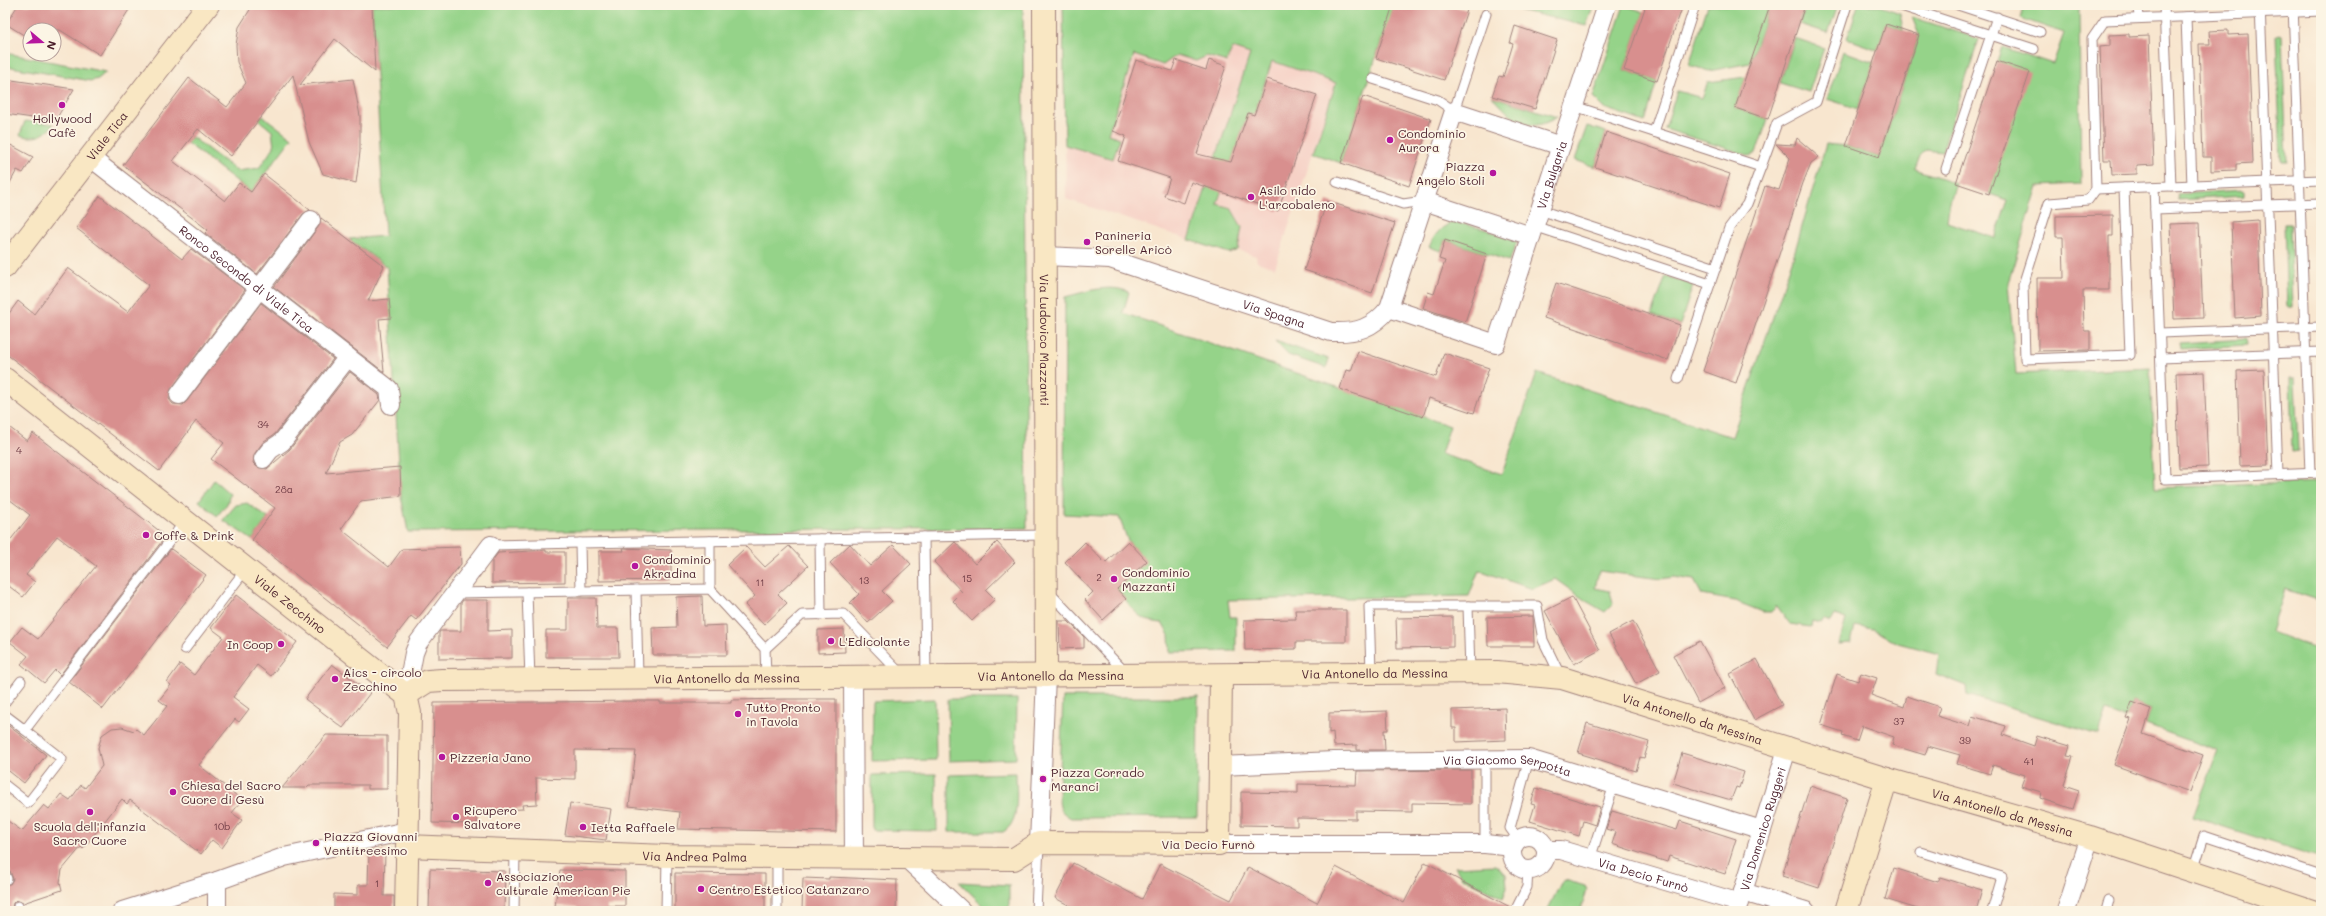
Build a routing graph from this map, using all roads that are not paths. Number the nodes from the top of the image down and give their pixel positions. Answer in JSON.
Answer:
{"nodes":[{"id":1,"x":208,"y":5,"type":"edge"},
{"id":2,"x":1044,"y":5,"type":"edge"},
{"id":3,"x":1607,"y":5,"type":"edge"},
{"id":4,"x":1695,"y":5,"type":"edge"},
{"id":5,"x":1847,"y":5,"type":"edge"},
{"id":6,"x":1898,"y":5,"type":"edge"},
{"id":7,"x":1958,"y":5,"type":"edge"},
{"id":8,"x":2138,"y":5,"type":"edge"},
{"id":9,"x":2164,"y":5,"type":"edge"},
{"id":10,"x":2260,"y":9,"type":"edge"},
{"id":11,"x":2293,"y":9,"type":"edge"},
{"id":12,"x":2321,"y":11,"type":"edge"},
{"id":13,"x":1486,"y":14,"type":"dead end"},
{"id":14,"x":2165,"y":17,"type":"junction"},
{"id":15,"x":2186,"y":17,"type":"junction"},
{"id":16,"x":1997,"y":18,"type":"junction"},
{"id":17,"x":2139,"y":18,"type":"junction"},
{"id":18,"x":2040,"y":32,"type":"dead end"},
{"id":19,"x":1991,"y":36,"type":"junction"},
{"id":20,"x":2034,"y":49,"type":"dead end"},
{"id":21,"x":1373,"y":79,"type":"dead end"},
{"id":22,"x":1574,"y":106,"type":"junction"},
{"id":23,"x":1454,"y":111,"type":"junction"},
{"id":24,"x":1654,"y":132,"type":"junction"},
{"id":25,"x":1561,"y":146,"type":"junction"},
{"id":26,"x":91,"y":158,"type":"junction"},
{"id":27,"x":1761,"y":167,"type":"junction"},
{"id":28,"x":1946,"y":169,"type":"dead end"},
{"id":29,"x":2321,"y":180,"type":"edge"},
{"id":30,"x":2299,"y":181,"type":"junction"},
{"id":31,"x":1337,"y":182,"type":"dead end"},
{"id":32,"x":2267,"y":182,"type":"junction"},
{"id":33,"x":2171,"y":186,"type":"junction"},
{"id":34,"x":2192,"y":186,"type":"junction"},
{"id":35,"x":2154,"y":187,"type":"junction"},
{"id":36,"x":2124,"y":188,"type":"junction"},
{"id":37,"x":2096,"y":190,"type":"junction"},
{"id":38,"x":1424,"y":201,"type":"junction"},
{"id":39,"x":2321,"y":203,"type":"edge"},
{"id":40,"x":2300,"y":204,"type":"junction"},
{"id":41,"x":2268,"y":205,"type":"junction"},
{"id":42,"x":2155,"y":209,"type":"junction"},
{"id":43,"x":311,"y":220,"type":"dead end"},
{"id":44,"x":1535,"y":224,"type":"junction"},
{"id":45,"x":1045,"y":256,"type":"junction"},
{"id":46,"x":5,"y":267,"type":"edge"},
{"id":47,"x":1716,"y":268,"type":"junction"},
{"id":48,"x":1710,"y":284,"type":"junction"},
{"id":49,"x":260,"y":288,"type":"junction"},
{"id":50,"x":1389,"y":308,"type":"junction"},
{"id":51,"x":2305,"y":327,"type":"junction"},
{"id":52,"x":2321,"y":327,"type":"edge"},
{"id":53,"x":2272,"y":328,"type":"junction"},
{"id":54,"x":2160,"y":333,"type":"junction"},
{"id":55,"x":2306,"y":352,"type":"junction"},
{"id":56,"x":2321,"y":352,"type":"edge"},
{"id":57,"x":2273,"y":354,"type":"junction"},
{"id":58,"x":348,"y":357,"type":"junction"},
{"id":59,"x":2161,"y":358,"type":"junction"},
{"id":60,"x":5,"y":379,"type":"edge"},
{"id":61,"x":1678,"y":379,"type":"dead end"},
{"id":62,"x":178,"y":395,"type":"dead end"},
{"id":63,"x":391,"y":405,"type":"dead end"},
{"id":64,"x":263,"y":459,"type":"dead end"},
{"id":65,"x":2310,"y":473,"type":"junction"},
{"id":66,"x":2321,"y":473,"type":"edge"},
{"id":67,"x":2278,"y":474,"type":"junction"},
{"id":68,"x":185,"y":521,"type":"junction"},
{"id":69,"x":1046,"y":535,"type":"junction"},
{"id":70,"x":924,"y":537,"type":"junction"},
{"id":71,"x":820,"y":539,"type":"junction"},
{"id":72,"x":710,"y":541,"type":"junction"},
{"id":73,"x":580,"y":543,"type":"junction"},
{"id":74,"x":491,"y":544,"type":"joint"},
{"id":75,"x":246,"y":569,"type":"junction"},
{"id":76,"x":710,"y":589,"type":"junction"},
{"id":77,"x":1046,"y":589,"type":"junction"},
{"id":78,"x":636,"y":590,"type":"junction"},
{"id":79,"x":581,"y":591,"type":"junction"},
{"id":80,"x":527,"y":592,"type":"junction"},
{"id":81,"x":455,"y":593,"type":"junction"},
{"id":82,"x":1468,"y":606,"type":"junction"},
{"id":83,"x":821,"y":615,"type":"junction"},
{"id":84,"x":185,"y":649,"type":"dead end"},
{"id":85,"x":765,"y":649,"type":"junction"},
{"id":86,"x":1470,"y":672,"type":"junction"},
{"id":87,"x":1371,"y":673,"type":"junction"},
{"id":88,"x":853,"y":675,"type":"junction"},
{"id":89,"x":902,"y":675,"type":"junction"},
{"id":90,"x":926,"y":675,"type":"junction"},
{"id":91,"x":1129,"y":675,"type":"junction"},
{"id":92,"x":1221,"y":675,"type":"junction"},
{"id":93,"x":766,"y":676,"type":"junction"},
{"id":94,"x":1046,"y":676,"type":"junction"},
{"id":95,"x":638,"y":677,"type":"junction"},
{"id":96,"x":1562,"y":678,"type":"junction"},
{"id":97,"x":530,"y":679,"type":"junction"},
{"id":98,"x":22,"y":681,"type":"dead end"},
{"id":99,"x":406,"y":695,"type":"junction"},
{"id":100,"x":5,"y":702,"type":"edge"},
{"id":101,"x":5,"y":715,"type":"edge"},
{"id":102,"x":25,"y":730,"type":"junction"},
{"id":103,"x":1788,"y":746,"type":"junction"},
{"id":104,"x":1485,"y":758,"type":"junction"},
{"id":105,"x":1529,"y":759,"type":"junction"},
{"id":106,"x":1220,"y":766,"type":"junction"},
{"id":107,"x":1887,"y":779,"type":"junction"},
{"id":108,"x":5,"y":785,"type":"edge"},
{"id":109,"x":1614,"y":785,"type":"junction"},
{"id":110,"x":1762,"y":830,"type":"junction"},
{"id":111,"x":2090,"y":837,"type":"junction"},
{"id":112,"x":407,"y":839,"type":"junction"},
{"id":113,"x":1039,"y":843,"type":"junction"},
{"id":114,"x":1516,"y":843,"type":"junction"},
{"id":115,"x":1219,"y":844,"type":"junction"},
{"id":116,"x":1485,"y":844,"type":"junction"},
{"id":117,"x":1546,"y":850,"type":"junction"},
{"id":118,"x":515,"y":851,"type":"junction"},
{"id":119,"x":1921,"y":852,"type":"dead end"},
{"id":120,"x":667,"y":856,"type":"junction"},
{"id":121,"x":777,"y":857,"type":"junction"},
{"id":122,"x":854,"y":858,"type":"junction"},
{"id":123,"x":907,"y":859,"type":"junction"},
{"id":124,"x":1590,"y":860,"type":"junction"},
{"id":125,"x":1528,"y":870,"type":"junction"},
{"id":126,"x":2193,"y":871,"type":"junction"},
{"id":127,"x":2321,"y":875,"type":"edge"},
{"id":128,"x":217,"y":882,"type":"junction"},
{"id":129,"x":2109,"y":900,"type":"dead end"},
{"id":130,"x":1740,"y":902,"type":"edge"},
{"id":131,"x":122,"y":911,"type":"edge"},
{"id":132,"x":216,"y":911,"type":"edge"},
{"id":133,"x":406,"y":911,"type":"edge"},
{"id":134,"x":514,"y":911,"type":"edge"},
{"id":135,"x":666,"y":911,"type":"edge"},
{"id":136,"x":777,"y":911,"type":"edge"},
{"id":137,"x":962,"y":911,"type":"edge"},
{"id":138,"x":1036,"y":911,"type":"edge"},
{"id":139,"x":1515,"y":911,"type":"edge"},
{"id":140,"x":1806,"y":911,"type":"edge"},
{"id":141,"x":1846,"y":911,"type":"edge"},
{"id":142,"x":1992,"y":911,"type":"edge"},
{"id":143,"x":2066,"y":911,"type":"edge"},
{"id":144,"x":2106,"y":911,"type":"edge"},
{"id":145,"x":2313,"y":911,"type":"edge"}],
"edges":[{"from":1,"to":26,"type":"street","name":"Viale Tica"},
{"from":2,"to":45,"type":"street","name":"Via Ludovico Mazzanti"},
{"from":3,"to":22,"type":"street","name":"Via Bulgaria"},
{"from":4,"to":24,"type":"lane"},
{"from":5,"to":27,"type":"lane"},
{"from":6,"to":19,"type":"lane"},
{"from":7,"to":16,"type":"lane"},
{"from":8,"to":17,"type":"lane"},
{"from":9,"to":14,"type":"lane"},
{"from":10,"to":11,"type":"lane"},
{"from":10,"to":15,"type":"lane"},
{"from":10,"to":32,"type":"lane"},
{"from":11,"to":12,"type":"lane"},
{"from":11,"to":30,"type":"lane"},
{"from":13,"to":23,"type":"lane"},
{"from":14,"to":15,"type":"lane"},
{"from":14,"to":17,"type":"lane"},
{"from":14,"to":33,"type":"lane"},
{"from":15,"to":34,"type":"lane"},
{"from":16,"to":18,"type":"lane"},
{"from":16,"to":19,"type":"lane"},
{"from":17,"to":37,"type":"lane"},
{"from":19,"to":20,"type":"lane"},
{"from":19,"to":28,"type":"lane"},
{"from":21,"to":23,"type":"lane"},
{"from":22,"to":24,"type":"lane"},
{"from":22,"to":25,"type":"street","name":"Via Bulgaria"},
{"from":23,"to":25,"type":"street"},
{"from":23,"to":38,"type":"street"},
{"from":24,"to":27,"type":"lane"},
{"from":25,"to":44,"type":"street","name":"Via Bulgaria"},
{"from":26,"to":46,"type":"street","name":"Viale Tica"},
{"from":26,"to":49,"type":"street","name":"Ronco Secondo di Viale Tica"},
{"from":27,"to":47,"type":"lane"},
{"from":29,"to":30,"type":"lane"},
{"from":30,"to":32,"type":"lane"},
{"from":30,"to":40,"type":"lane"},
{"from":31,"to":38,"type":"lane"},
{"from":32,"to":34,"type":"lane"},
{"from":32,"to":41,"type":"lane"},
{"from":33,"to":34,"type":"lane"},
{"from":33,"to":35,"type":"lane"},
{"from":35,"to":36,"type":"lane"},
{"from":35,"to":42,"type":"lane"},
{"from":36,"to":37,"type":"lane"},
{"from":36,"to":37,"type":"lane"},
{"from":38,"to":44,"type":"street"},
{"from":38,"to":50,"type":"street"},
{"from":39,"to":40,"type":"lane"},
{"from":40,"to":41,"type":"lane"},
{"from":40,"to":51,"type":"lane"},
{"from":41,"to":42,"type":"lane"},
{"from":41,"to":53,"type":"lane"},
{"from":42,"to":54,"type":"lane"},
{"from":43,"to":49,"type":"street"},
{"from":44,"to":47,"type":"lane"},
{"from":44,"to":48,"type":"lane"},
{"from":44,"to":50,"type":"street","name":"Via Bulgaria"},
{"from":45,"to":50,"type":"street","name":"Via Spagna"},
{"from":45,"to":69,"type":"street","name":"Via Ludovico Mazzanti"},
{"from":47,"to":48,"type":"lane"},
{"from":48,"to":61,"type":"lane"},
{"from":49,"to":58,"type":"street","name":"Ronco Secondo di Viale Tica"},
{"from":49,"to":62,"type":"street"},
{"from":51,"to":52,"type":"lane"},
{"from":51,"to":53,"type":"lane"},
{"from":51,"to":55,"type":"lane"},
{"from":53,"to":54,"type":"lane"},
{"from":53,"to":57,"type":"lane"},
{"from":54,"to":59,"type":"lane"},
{"from":55,"to":56,"type":"lane"},
{"from":55,"to":57,"type":"lane"},
{"from":55,"to":65,"type":"lane"},
{"from":57,"to":59,"type":"lane"},
{"from":57,"to":67,"type":"lane"},
{"from":58,"to":63,"type":"street","name":"Ronco Secondo di Viale Tica"},
{"from":58,"to":64,"type":"street"},
{"from":59,"to":67,"type":"lane"},
{"from":60,"to":68,"type":"street","name":"Viale Zecchino"},
{"from":65,"to":66,"type":"lane"},
{"from":65,"to":67,"type":"lane"},
{"from":68,"to":75,"type":"street","name":"Viale Zecchino"},
{"from":68,"to":102,"type":"lane"},
{"from":69,"to":70,"type":"lane"},
{"from":69,"to":77,"type":"street","name":"Via Ludovico Mazzanti"},
{"from":70,"to":71,"type":"lane"},
{"from":70,"to":90,"type":"lane"},
{"from":71,"to":72,"type":"lane"},
{"from":71,"to":83,"type":"lane"},
{"from":72,"to":73,"type":"lane"},
{"from":72,"to":76,"type":"lane"},
{"from":73,"to":74,"type":"lane"},
{"from":73,"to":79,"type":"lane"},
{"from":74,"to":81,"type":"street"},
{"from":75,"to":84,"type":"lane"},
{"from":75,"to":99,"type":"street","name":"Viale Zecchino"},
{"from":76,"to":78,"type":"lane"},
{"from":76,"to":85,"type":"lane"},
{"from":77,"to":91,"type":"lane"},
{"from":77,"to":94,"type":"street","name":"Via Ludovico Mazzanti"},
{"from":78,"to":79,"type":"lane"},
{"from":78,"to":95,"type":"lane"},
{"from":79,"to":80,"type":"lane"},
{"from":80,"to":81,"type":"lane"},
{"from":80,"to":97,"type":"lane"},
{"from":81,"to":99,"type":"street"},
{"from":82,"to":86,"type":"lane"},
{"from":82,"to":87,"type":"lane"},
{"from":82,"to":96,"type":"lane"},
{"from":83,"to":85,"type":"lane"},
{"from":83,"to":89,"type":"lane"},
{"from":85,"to":93,"type":"lane"},
{"from":86,"to":87,"type":"street","name":"Via Antonello da Messina"},
{"from":86,"to":96,"type":"street","name":"Via Antonello da Messina"},
{"from":87,"to":92,"type":"street","name":"Via Antonello da Messina"},
{"from":88,"to":89,"type":"street","name":"Via Antonello da Messina"},
{"from":88,"to":93,"type":"street","name":"Via Antonello da Messina"},
{"from":88,"to":122,"type":"street"},
{"from":89,"to":90,"type":"street","name":"Via Antonello da Messina"},
{"from":90,"to":94,"type":"street","name":"Via Antonello da Messina"},
{"from":91,"to":92,"type":"street","name":"Via Antonello da Messina"},
{"from":91,"to":94,"type":"street","name":"Via Antonello da Messina"},
{"from":92,"to":106,"type":"street"},
{"from":93,"to":95,"type":"street","name":"Via Antonello da Messina"},
{"from":94,"to":113,"type":"street"},
{"from":95,"to":97,"type":"street","name":"Via Antonello da Messina"},
{"from":96,"to":103,"type":"street","name":"Via Antonello da Messina"},
{"from":97,"to":99,"type":"street","name":"Via Antonello da Messina"},
{"from":98,"to":100,"type":"lane"},
{"from":99,"to":112,"type":"street"},
{"from":101,"to":102,"type":"lane"},
{"from":102,"to":108,"type":"lane"},
{"from":103,"to":107,"type":"street","name":"Via Antonello da Messina"},
{"from":103,"to":110,"type":"street","name":"Via Domenico Ruggeri"},
{"from":104,"to":105,"type":"street","name":"Via Giacomo Serpotta"},
{"from":104,"to":106,"type":"street","name":"Via Giacomo Serpotta"},
{"from":104,"to":116,"type":"lane"},
{"from":105,"to":109,"type":"street","name":"Via Giacomo Serpotta"},
{"from":105,"to":114,"type":"lane"},
{"from":106,"to":115,"type":"street"},
{"from":107,"to":111,"type":"street","name":"Via Antonello da Messina"},
{"from":107,"to":141,"type":"street"},
{"from":109,"to":110,"type":"street","name":"Via Giacomo Serpotta"},
{"from":109,"to":124,"type":"lane"},
{"from":110,"to":130,"type":"street","name":"Via Domenico Ruggeri"},
{"from":111,"to":126,"type":"street","name":"Via Antonello da Messina"},
{"from":111,"to":143,"type":"street"},
{"from":112,"to":118,"type":"street","name":"Via Andrea Palma"},
{"from":112,"to":128,"type":"street"},
{"from":112,"to":133,"type":"street"},
{"from":113,"to":115,"type":"street","name":"Via Decio Furnò"},
{"from":113,"to":123,"type":"street"},
{"from":113,"to":138,"type":"lane"},
{"from":114,"to":116,"type":"street","name":"Via Decio Furnò"},
{"from":114,"to":117,"type":"street"},
{"from":114,"to":125,"type":"street"},
{"from":115,"to":116,"type":"street","name":"Via Decio Furnò"},
{"from":117,"to":124,"type":"street","name":"Via Decio Furnò"},
{"from":117,"to":125,"type":"street"},
{"from":118,"to":120,"type":"street","name":"Via Andrea Palma"},
{"from":118,"to":134,"type":"lane"},
{"from":119,"to":142,"type":"lane"},
{"from":120,"to":121,"type":"street","name":"Via Andrea Palma"},
{"from":120,"to":135,"type":"lane"},
{"from":121,"to":122,"type":"street","name":"Via Andrea Palma"},
{"from":121,"to":136,"type":"lane"},
{"from":122,"to":123,"type":"street","name":"Via Andrea Palma"},
{"from":123,"to":137,"type":"street"},
{"from":124,"to":130,"type":"street","name":"Via Decio Furnò"},
{"from":125,"to":139,"type":"lane"},
{"from":126,"to":127,"type":"lane"},
{"from":126,"to":145,"type":"street","name":"Via Antonello da Messina"},
{"from":128,"to":131,"type":"street"},
{"from":128,"to":132,"type":"street"},
{"from":129,"to":144,"type":"lane"},
{"from":130,"to":140,"type":"street","name":"Via Decio Furnò"}]}
